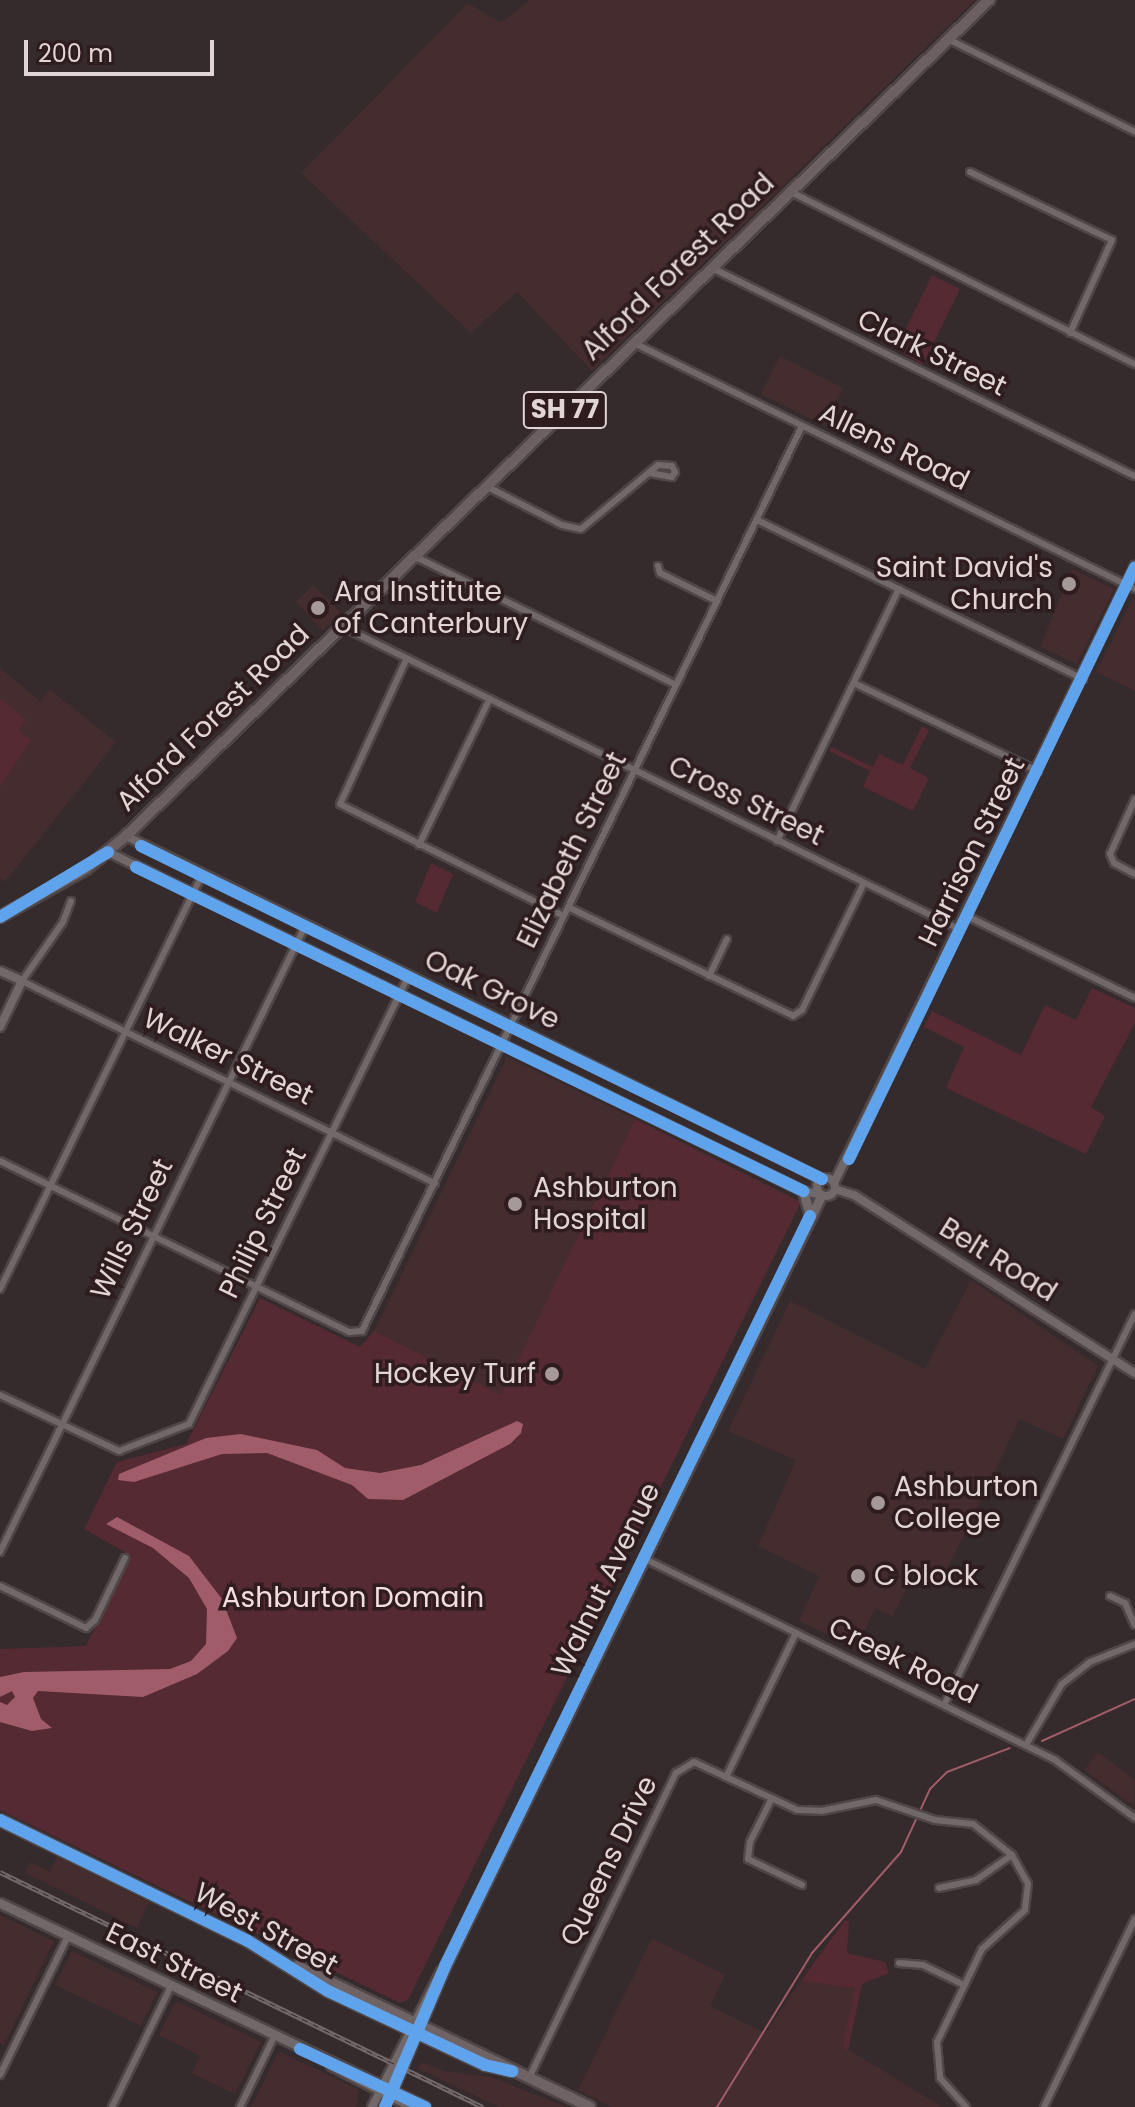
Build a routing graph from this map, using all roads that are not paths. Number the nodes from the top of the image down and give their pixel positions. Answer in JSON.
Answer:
{"nodes":[{"id":1,"x":989,"y":0,"type":"edge"},
{"id":2,"x":948,"y":39,"type":"junction"},
{"id":3,"x":1135,"y":132,"type":"edge"},
{"id":4,"x":970,"y":172,"type":"dead end"},
{"id":5,"x":791,"y":192,"type":"junction"},
{"id":6,"x":712,"y":268,"type":"junction"},
{"id":7,"x":1070,"y":333,"type":"junction"},
{"id":8,"x":634,"y":343,"type":"junction"},
{"id":9,"x":1135,"y":364,"type":"edge"},
{"id":10,"x":802,"y":426,"type":"junction"},
{"id":11,"x":649,"y":473,"type":"dead end"},
{"id":12,"x":1135,"y":476,"type":"edge"},
{"id":13,"x":486,"y":486,"type":"junction"},
{"id":14,"x":757,"y":520,"type":"junction"},
{"id":15,"x":414,"y":556,"type":"junction"},
{"id":16,"x":658,"y":566,"type":"dead end"},
{"id":17,"x":1135,"y":566,"type":"edge"},
{"id":18,"x":1132,"y":587,"type":"edge"},
{"id":19,"x":899,"y":589,"type":"junction"},
{"id":20,"x":717,"y":601,"type":"junction"},
{"id":21,"x":341,"y":626,"type":"junction"},
{"id":22,"x":406,"y":660,"type":"junction"},
{"id":23,"x":1083,"y":679,"type":"junction"},
{"id":24,"x":854,"y":683,"type":"junction"},
{"id":25,"x":676,"y":685,"type":"junction"},
{"id":26,"x":489,"y":700,"type":"junction"},
{"id":27,"x":1038,"y":771,"type":"junction"},
{"id":28,"x":634,"y":772,"type":"junction"},
{"id":29,"x":1135,"y":799,"type":"edge"},
{"id":30,"x":126,"y":836,"type":"junction"},
{"id":31,"x":777,"y":841,"type":"junction"},
{"id":32,"x":419,"y":845,"type":"junction"},
{"id":33,"x":108,"y":852,"type":"junction"},
{"id":34,"x":1135,"y":874,"type":"edge"},
{"id":35,"x":201,"y":876,"type":"junction"},
{"id":36,"x":864,"y":883,"type":"junction"},
{"id":37,"x":192,"y":894,"type":"junction"},
{"id":38,"x":71,"y":901,"type":"dead end"},
{"id":39,"x":568,"y":907,"type":"junction"},
{"id":40,"x":564,"y":916,"type":"junction"},
{"id":41,"x":967,"y":916,"type":"junction"},
{"id":42,"x":0,"y":917,"type":"edge"},
{"id":43,"x":305,"y":926,"type":"junction"},
{"id":44,"x":960,"y":930,"type":"junction"},
{"id":45,"x":727,"y":939,"type":"dead end"},
{"id":46,"x":296,"y":944,"type":"junction"},
{"id":47,"x":0,"y":971,"type":"edge"},
{"id":48,"x":408,"y":976,"type":"junction"},
{"id":49,"x":709,"y":976,"type":"junction"},
{"id":50,"x":22,"y":981,"type":"junction"},
{"id":51,"x":399,"y":995,"type":"junction"},
{"id":52,"x":1135,"y":998,"type":"edge"},
{"id":53,"x":511,"y":1026,"type":"junction"},
{"id":54,"x":0,"y":1027,"type":"edge"},
{"id":55,"x":125,"y":1031,"type":"junction"},
{"id":56,"x":502,"y":1045,"type":"junction"},
{"id":57,"x":229,"y":1082,"type":"junction"},
{"id":58,"x":332,"y":1132,"type":"junction"},
{"id":59,"x":0,"y":1161,"type":"edge"},
{"id":60,"x":822,"y":1179,"type":"junction"},
{"id":61,"x":435,"y":1183,"type":"junction"},
{"id":62,"x":50,"y":1186,"type":"junction"},
{"id":63,"x":835,"y":1186,"type":"junction"},
{"id":64,"x":803,"y":1191,"type":"junction"},
{"id":65,"x":820,"y":1195,"type":"junction"},
{"id":66,"x":810,"y":1216,"type":"junction"},
{"id":67,"x":154,"y":1236,"type":"junction"},
{"id":68,"x":257,"y":1286,"type":"junction"},
{"id":69,"x":0,"y":1289,"type":"edge"},
{"id":70,"x":1135,"y":1314,"type":"edge"},
{"id":71,"x":1113,"y":1359,"type":"junction"},
{"id":72,"x":1135,"y":1373,"type":"edge"},
{"id":73,"x":0,"y":1395,"type":"edge"},
{"id":74,"x":62,"y":1425,"type":"junction"},
{"id":75,"x":0,"y":1552,"type":"edge"},
{"id":76,"x":125,"y":1558,"type":"dead end"},
{"id":77,"x":643,"y":1558,"type":"junction"},
{"id":78,"x":0,"y":1586,"type":"edge"},
{"id":79,"x":1110,"y":1596,"type":"dead end"},
{"id":80,"x":1135,"y":1625,"type":"edge"},
{"id":81,"x":796,"y":1633,"type":"junction"},
{"id":82,"x":1135,"y":1644,"type":"edge"},
{"id":83,"x":944,"y":1705,"type":"junction"},
{"id":84,"x":1026,"y":1745,"type":"junction"},
{"id":85,"x":726,"y":1777,"type":"junction"},
{"id":86,"x":771,"y":1800,"type":"junction"},
{"id":87,"x":1135,"y":1817,"type":"edge"},
{"id":88,"x":0,"y":1820,"type":"edge"},
{"id":89,"x":1012,"y":1855,"type":"junction"},
{"id":90,"x":802,"y":1885,"type":"dead end"},
{"id":91,"x":939,"y":1888,"type":"dead end"},
{"id":92,"x":0,"y":1903,"type":"edge"},
{"id":93,"x":1135,"y":1919,"type":"edge"},
{"id":94,"x":68,"y":1936,"type":"junction"},
{"id":95,"x":287,"y":1963,"type":"junction"},
{"id":96,"x":899,"y":1963,"type":"dead end"},
{"id":97,"x":964,"y":1985,"type":"junction"},
{"id":98,"x":171,"y":1986,"type":"junction"},
{"id":99,"x":418,"y":2021,"type":"junction"},
{"id":100,"x":414,"y":2032,"type":"junction"},
{"id":101,"x":274,"y":2037,"type":"junction"},
{"id":102,"x":512,"y":2071,"type":"junction"},
{"id":103,"x":0,"y":2075,"type":"edge"},
{"id":104,"x":529,"y":2079,"type":"junction"},
{"id":105,"x":386,"y":2094,"type":"edge"},
{"id":106,"x":112,"y":2107,"type":"edge"},
{"id":107,"x":240,"y":2107,"type":"edge"},
{"id":108,"x":372,"y":2107,"type":"edge"},
{"id":109,"x":413,"y":2107,"type":"edge"},
{"id":110,"x":425,"y":2107,"type":"edge"},
{"id":111,"x":590,"y":2107,"type":"edge"},
{"id":112,"x":966,"y":2107,"type":"edge"},
{"id":113,"x":1044,"y":2107,"type":"edge"}],
"edges":[{"from":1,"to":2,"type":"main road","name":"Alford Forest Road","number":"SH 77"},
{"from":2,"to":3,"type":"street"},
{"from":2,"to":5,"type":"main road","name":"Alford Forest Road","number":"SH 77"},
{"from":4,"to":7,"type":"street"},
{"from":5,"to":6,"type":"main road","name":"Alford Forest Road","number":"SH 77"},
{"from":5,"to":7,"type":"street"},
{"from":6,"to":8,"type":"main road","name":"Alford Forest Road","number":"SH 77"},
{"from":6,"to":12,"type":"street","name":"Clark Street"},
{"from":7,"to":9,"type":"street"},
{"from":8,"to":10,"type":"street","name":"Allens Road"},
{"from":8,"to":13,"type":"main road","name":"Alford Forest Road","number":"SH 77"},
{"from":10,"to":14,"type":"street","name":"Elizabeth Street"},
{"from":10,"to":18,"type":"street","name":"Allens Road"},
{"from":11,"to":13,"type":"street"},
{"from":13,"to":15,"type":"main road","name":"Alford Forest Road","number":"SH 77"},
{"from":14,"to":19,"type":"street"},
{"from":14,"to":20,"type":"street","name":"Elizabeth Street"},
{"from":15,"to":21,"type":"main road","name":"Alford Forest Road","number":"SH 77"},
{"from":15,"to":25,"type":"street"},
{"from":16,"to":20,"type":"street"},
{"from":17,"to":18,"type":"street","name":"Harrison Street"},
{"from":18,"to":23,"type":"street","name":"Harrison Street"},
{"from":19,"to":23,"type":"street"},
{"from":19,"to":24,"type":"street"},
{"from":20,"to":25,"type":"street","name":"Elizabeth Street"},
{"from":21,"to":22,"type":"street","name":"Cross Street"},
{"from":21,"to":30,"type":"main road","name":"Alford Forest Road","number":"SH 77"},
{"from":22,"to":26,"type":"street","name":"Cross Street"},
{"from":22,"to":32,"type":"street"},
{"from":23,"to":27,"type":"street","name":"Harrison Street"},
{"from":24,"to":27,"type":"street"},
{"from":24,"to":31,"type":"street"},
{"from":25,"to":28,"type":"street","name":"Elizabeth Street"},
{"from":26,"to":28,"type":"street","name":"Cross Street"},
{"from":26,"to":32,"type":"street"},
{"from":27,"to":41,"type":"street","name":"Harrison Street"},
{"from":28,"to":31,"type":"street","name":"Cross Street"},
{"from":28,"to":39,"type":"street","name":"Elizabeth Street"},
{"from":29,"to":34,"type":"street"},
{"from":30,"to":33,"type":"main road","number":"SH 77"},
{"from":30,"to":35,"type":"street","name":"Oak Grove"},
{"from":31,"to":36,"type":"street","name":"Cross Street"},
{"from":32,"to":40,"type":"street"},
{"from":33,"to":37,"type":"street","name":"Oak Grove"},
{"from":33,"to":42,"type":"main road","number":"SH 77"},
{"from":35,"to":37,"type":"street"},
{"from":35,"to":43,"type":"street","name":"Oak Grove"},
{"from":36,"to":44,"type":"street","name":"Cross Street"},
{"from":36,"to":49,"type":"street"},
{"from":37,"to":46,"type":"street","name":"Oak Grove"},
{"from":37,"to":55,"type":"street"},
{"from":38,"to":50,"type":"street"},
{"from":39,"to":40,"type":"street","name":"Elizabeth Street"},
{"from":39,"to":49,"type":"street"},
{"from":40,"to":53,"type":"street","name":"Elizabeth Street"},
{"from":41,"to":44,"type":"street","name":"Harrison Street"},
{"from":41,"to":52,"type":"street"},
{"from":43,"to":46,"type":"street","name":"Wills Street"},
{"from":43,"to":48,"type":"street","name":"Oak Grove"},
{"from":44,"to":63,"type":"street","name":"Harrison Street"},
{"from":45,"to":49,"type":"street"},
{"from":46,"to":51,"type":"street","name":"Oak Grove"},
{"from":46,"to":57,"type":"street","name":"Wills Street"},
{"from":47,"to":50,"type":"street","name":"Walker Street"},
{"from":48,"to":51,"type":"street","name":"Philip Street"},
{"from":48,"to":53,"type":"street","name":"Oak Grove"},
{"from":50,"to":54,"type":"street"},
{"from":50,"to":55,"type":"street","name":"Walker Street"},
{"from":51,"to":56,"type":"street","name":"Oak Grove"},
{"from":51,"to":58,"type":"street","name":"Philip Street"},
{"from":53,"to":56,"type":"street","name":"Elizabeth Street"},
{"from":53,"to":60,"type":"street","name":"Oak Grove"},
{"from":55,"to":57,"type":"street","name":"Walker Street"},
{"from":55,"to":62,"type":"street"},
{"from":56,"to":61,"type":"street","name":"Elizabeth Street"},
{"from":56,"to":64,"type":"street","name":"Oak Grove"},
{"from":57,"to":58,"type":"street","name":"Walker Street"},
{"from":57,"to":67,"type":"street","name":"Wills Street"},
{"from":58,"to":61,"type":"street","name":"Walker Street"},
{"from":58,"to":68,"type":"street","name":"Philip Street"},
{"from":59,"to":62,"type":"street"},
{"from":60,"to":63,"type":"street","name":"Oak Grove"},
{"from":60,"to":65,"type":"street"},
{"from":61,"to":68,"type":"street","name":"Elizabeth Street"},
{"from":62,"to":67,"type":"street"},
{"from":62,"to":69,"type":"street"},
{"from":63,"to":65,"type":"street"},
{"from":63,"to":71,"type":"street","name":"Belt Road"},
{"from":64,"to":65,"type":"street","name":"Oak Grove"},
{"from":64,"to":66,"type":"main road"},
{"from":65,"to":66,"type":"main road","name":"Walnut Avenue"},
{"from":66,"to":77,"type":"main road","name":"Walnut Avenue"},
{"from":67,"to":68,"type":"street"},
{"from":67,"to":74,"type":"street","name":"Wills Street"},
{"from":68,"to":74,"type":"street","name":"Philip Street"},
{"from":70,"to":71,"type":"street"},
{"from":71,"to":72,"type":"street","name":"Belt Road"},
{"from":71,"to":83,"type":"street"},
{"from":73,"to":74,"type":"street"},
{"from":74,"to":75,"type":"street","name":"Wills Street"},
{"from":76,"to":78,"type":"street"},
{"from":77,"to":81,"type":"street","name":"Creek Road"},
{"from":77,"to":99,"type":"main road","name":"Walnut Avenue"},
{"from":79,"to":80,"type":"street"},
{"from":81,"to":83,"type":"street","name":"Creek Road"},
{"from":81,"to":85,"type":"street"},
{"from":82,"to":84,"type":"street"},
{"from":83,"to":84,"type":"street","name":"Creek Road"},
{"from":84,"to":87,"type":"street","name":"Creek Road"},
{"from":85,"to":86,"type":"street","name":"Queens Drive"},
{"from":85,"to":104,"type":"street","name":"Queens Drive"},
{"from":86,"to":89,"type":"street","name":"Queens Drive"},
{"from":86,"to":90,"type":"street"},
{"from":88,"to":95,"type":"highway","name":"West Street"},
{"from":89,"to":91,"type":"street"},
{"from":89,"to":97,"type":"street"},
{"from":92,"to":94,"type":"main road","name":"East Street"},
{"from":93,"to":113,"type":"street"},
{"from":94,"to":98,"type":"main road","name":"East Street"},
{"from":94,"to":103,"type":"street"},
{"from":95,"to":99,"type":"highway","name":"West Street"},
{"from":95,"to":100,"type":"highway","name":"West Street"},
{"from":96,"to":97,"type":"street"},
{"from":97,"to":112,"type":"street"},
{"from":98,"to":101,"type":"main road","name":"East Street"},
{"from":98,"to":106,"type":"street"},
{"from":99,"to":100,"type":"main road","name":"Walnut Avenue"},
{"from":99,"to":102,"type":"highway","name":"West Street"},
{"from":100,"to":102,"type":"highway","name":"West Street"},
{"from":100,"to":105,"type":"main road","name":"Walnut Avenue"},
{"from":101,"to":105,"type":"main road","name":"East Street"},
{"from":101,"to":107,"type":"street"},
{"from":102,"to":104,"type":"highway","name":"West Street"},
{"from":104,"to":111,"type":"highway","name":"West Street"},
{"from":105,"to":108,"type":"street","name":"Walnut Avenue"},
{"from":105,"to":109,"type":"main road","name":"East Street"},
{"from":105,"to":110,"type":"main road","name":"East Street"}]}
